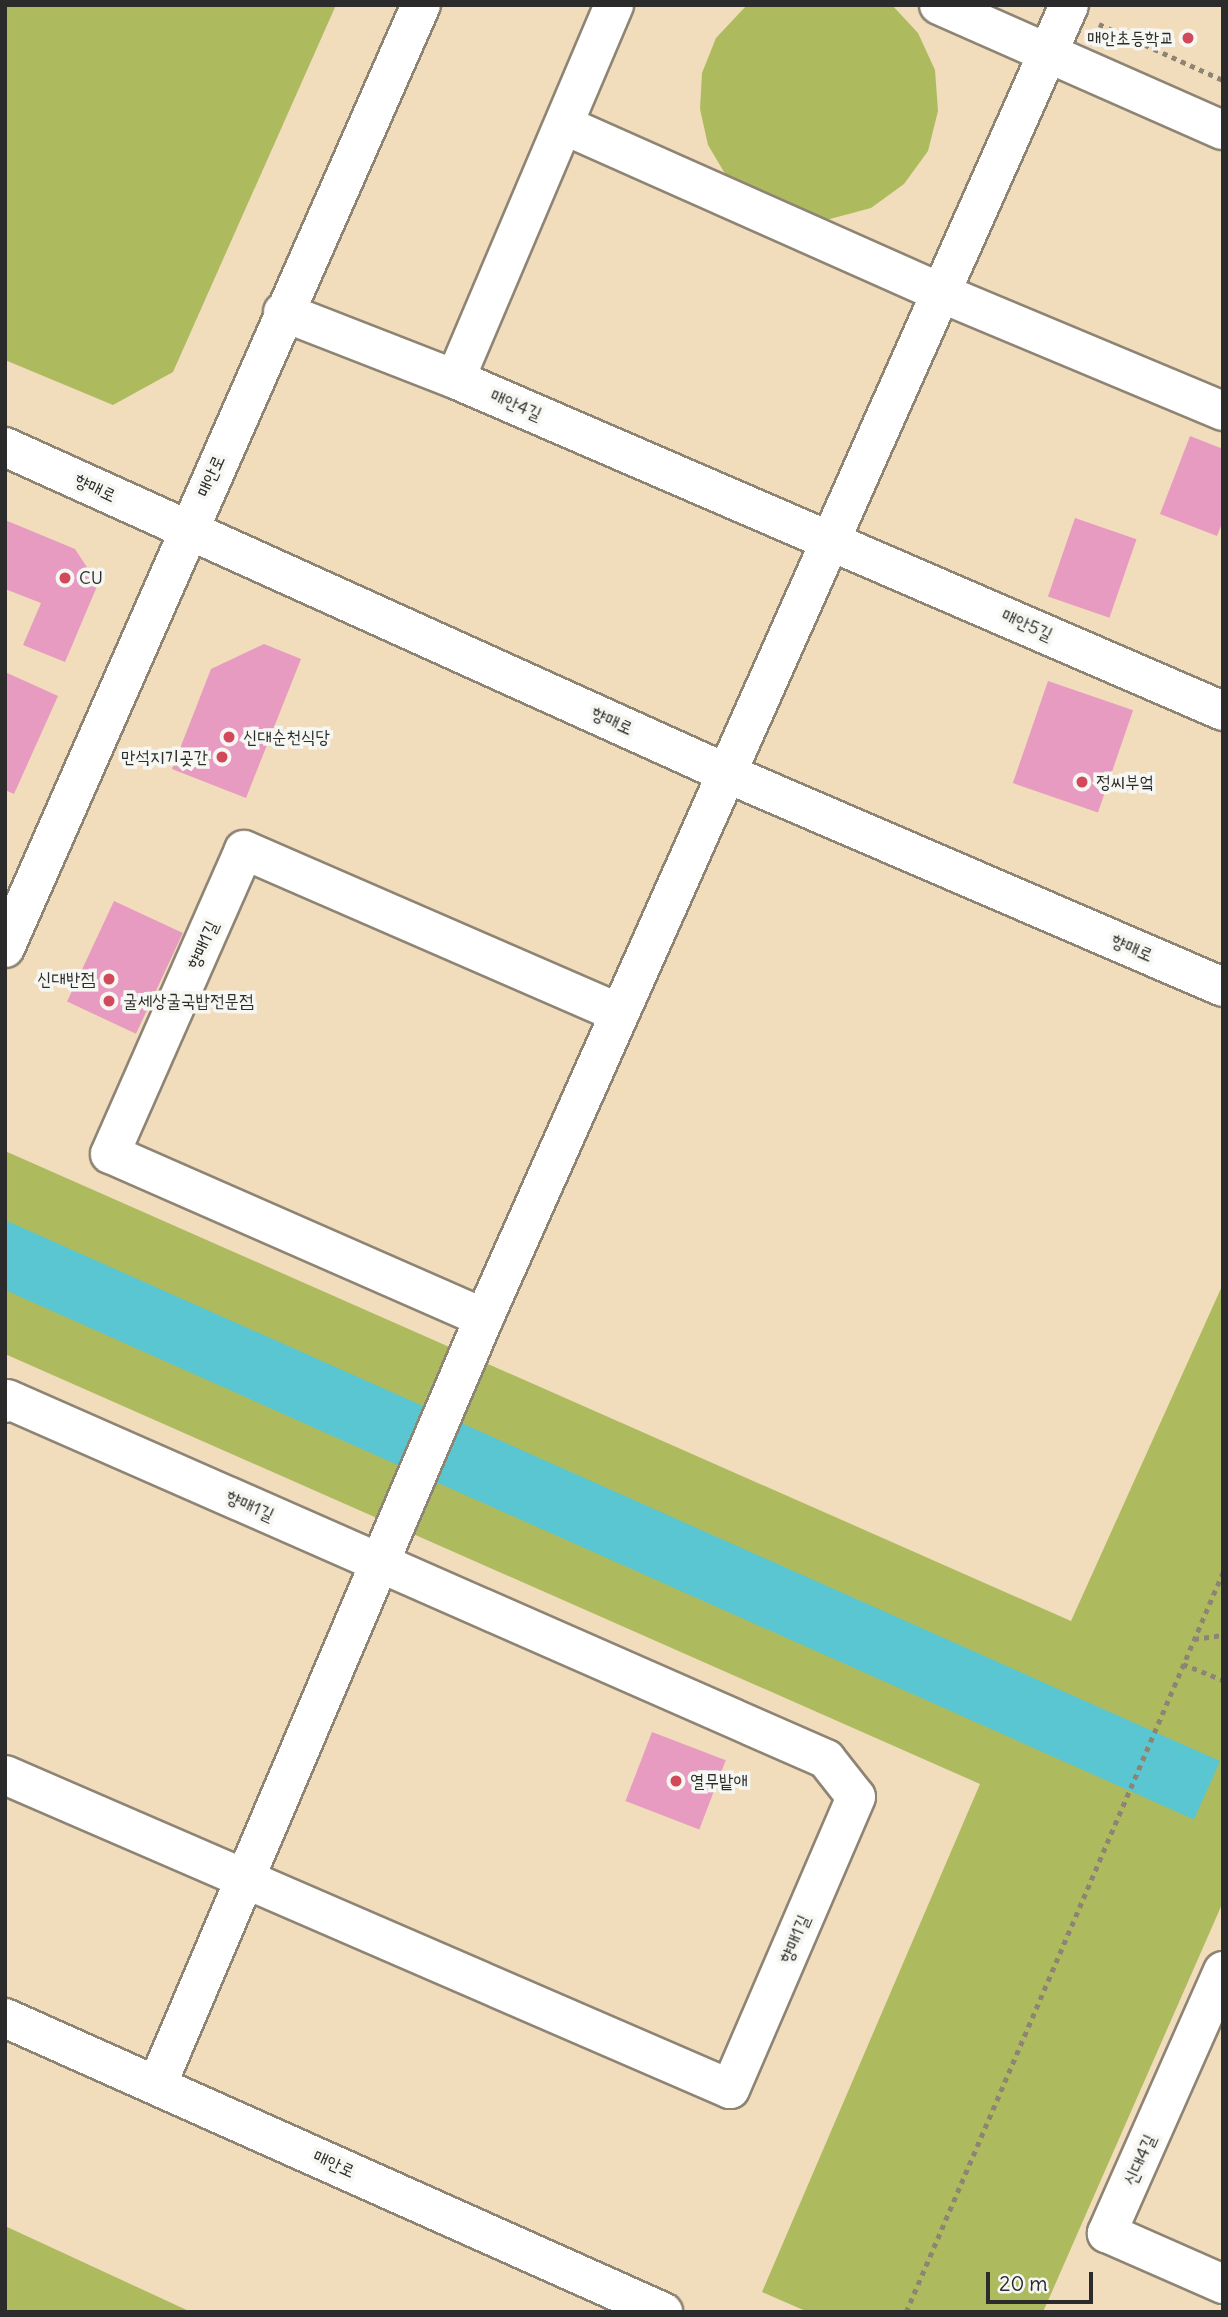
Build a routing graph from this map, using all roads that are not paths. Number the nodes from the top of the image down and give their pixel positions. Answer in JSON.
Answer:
{"nodes":[{"id":1,"x":421,"y":5,"type":"edge"},
{"id":2,"x":614,"y":5,"type":"edge"},
{"id":3,"x":939,"y":5,"type":"edge"},
{"id":4,"x":1068,"y":7,"type":"edge"},
{"id":5,"x":1048,"y":53,"type":"junction"},
{"id":6,"x":564,"y":125,"type":"junction"},
{"id":7,"x":1223,"y":130,"type":"edge"},
{"id":8,"x":941,"y":293,"type":"junction"},
{"id":9,"x":283,"y":312,"type":"junction"},
{"id":10,"x":456,"y":379,"type":"junction"},
{"id":11,"x":1223,"y":411,"type":"edge"},
{"id":12,"x":5,"y":446,"type":"edge"},
{"id":13,"x":187,"y":530,"type":"junction"},
{"id":14,"x":831,"y":539,"type":"junction"},
{"id":15,"x":1223,"y":711,"type":"edge"},
{"id":16,"x":726,"y":773,"type":"junction"},
{"id":17,"x":5,"y":948,"type":"edge"},
{"id":18,"x":1223,"y":987,"type":"edge"},
{"id":19,"x":618,"y":1013,"type":"junction"},
{"id":20,"x":484,"y":1318,"type":"junction"},
{"id":21,"x":6,"y":1400,"type":"edge"},
{"id":22,"x":379,"y":1562,"type":"junction"},
{"id":23,"x":5,"y":1775,"type":"edge"},
{"id":24,"x":245,"y":1879,"type":"junction"},
{"id":25,"x":1223,"y":1971,"type":"edge"},
{"id":26,"x":5,"y":2018,"type":"edge"},
{"id":27,"x":157,"y":2085,"type":"junction"},
{"id":28,"x":1223,"y":2284,"type":"edge"},
{"id":29,"x":663,"y":2312,"type":"edge"}],
"edges":[{"from":1,"to":9,"type":"street","name":"매안로"},
{"from":2,"to":6,"type":"street"},
{"from":3,"to":5,"type":"street"},
{"from":4,"to":5,"type":"street"},
{"from":5,"to":7,"type":"street"},
{"from":5,"to":8,"type":"street"},
{"from":6,"to":8,"type":"street"},
{"from":6,"to":10,"type":"street"},
{"from":8,"to":11,"type":"street"},
{"from":8,"to":14,"type":"street"},
{"from":9,"to":10,"type":"street","name":"매안4길"},
{"from":9,"to":13,"type":"street","name":"매안로"},
{"from":10,"to":14,"type":"street","name":"매안4길"},
{"from":12,"to":13,"type":"street","name":"향매로"},
{"from":13,"to":16,"type":"street","name":"향매로"},
{"from":13,"to":17,"type":"street","name":"매안로"},
{"from":14,"to":15,"type":"street","name":"매안5길"},
{"from":14,"to":16,"type":"street"},
{"from":16,"to":18,"type":"street","name":"향매로"},
{"from":16,"to":19,"type":"street"},
{"from":19,"to":20,"type":"street"},
{"from":19,"to":20,"type":"street","name":"향매1길"},
{"from":20,"to":22,"type":"street"},
{"from":21,"to":22,"type":"street","name":"향매1길"},
{"from":22,"to":24,"type":"street"},
{"from":22,"to":24,"type":"street","name":"향매1길"},
{"from":23,"to":24,"type":"street","name":"향매1길"},
{"from":24,"to":27,"type":"street"},
{"from":25,"to":28,"type":"street","name":"신대4길"},
{"from":26,"to":27,"type":"street","name":"매안로"},
{"from":27,"to":29,"type":"street","name":"매안로"}]}
